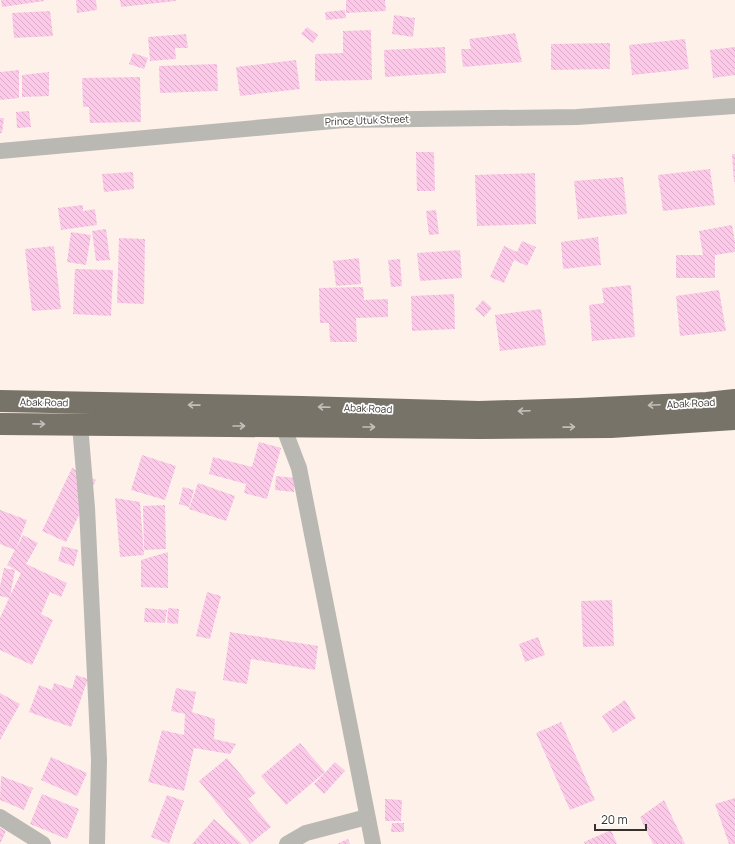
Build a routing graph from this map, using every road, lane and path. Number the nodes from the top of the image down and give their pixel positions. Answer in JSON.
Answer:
{"nodes":[{"id":1,"x":735,"y":106,"type":"edge"},
{"id":2,"x":0,"y":151,"type":"edge"},
{"id":3,"x":735,"y":400,"type":"edge"},
{"id":4,"x":0,"y":401,"type":"edge"},
{"id":5,"x":735,"y":419,"type":"edge"},
{"id":6,"x":0,"y":424,"type":"edge"},
{"id":7,"x":80,"y":425,"type":"junction"},
{"id":8,"x":283,"y":426,"type":"junction"},
{"id":9,"x":0,"y":817,"type":"edge"},
{"id":10,"x":367,"y":817,"type":"junction"},
{"id":11,"x":42,"y":844,"type":"edge"},
{"id":12,"x":97,"y":844,"type":"edge"},
{"id":13,"x":287,"y":844,"type":"edge"},
{"id":14,"x":372,"y":844,"type":"edge"}],
"edges":[{"from":1,"to":2,"type":"street","name":"Prince Utuk Street"},
{"from":3,"to":4,"type":"highway","name":"Abak Road","one_way":true},
{"from":8,"to":5,"type":"highway","name":"Abak Road","one_way":true},
{"from":6,"to":7,"type":"highway","name":"Abak Road","one_way":true},
{"from":7,"to":8,"type":"highway","name":"Abak Road","one_way":true},
{"from":7,"to":12,"type":"street"},
{"from":8,"to":10,"type":"street"},
{"from":9,"to":11,"type":"street"},
{"from":10,"to":13,"type":"street"},
{"from":10,"to":14,"type":"street"}]}
